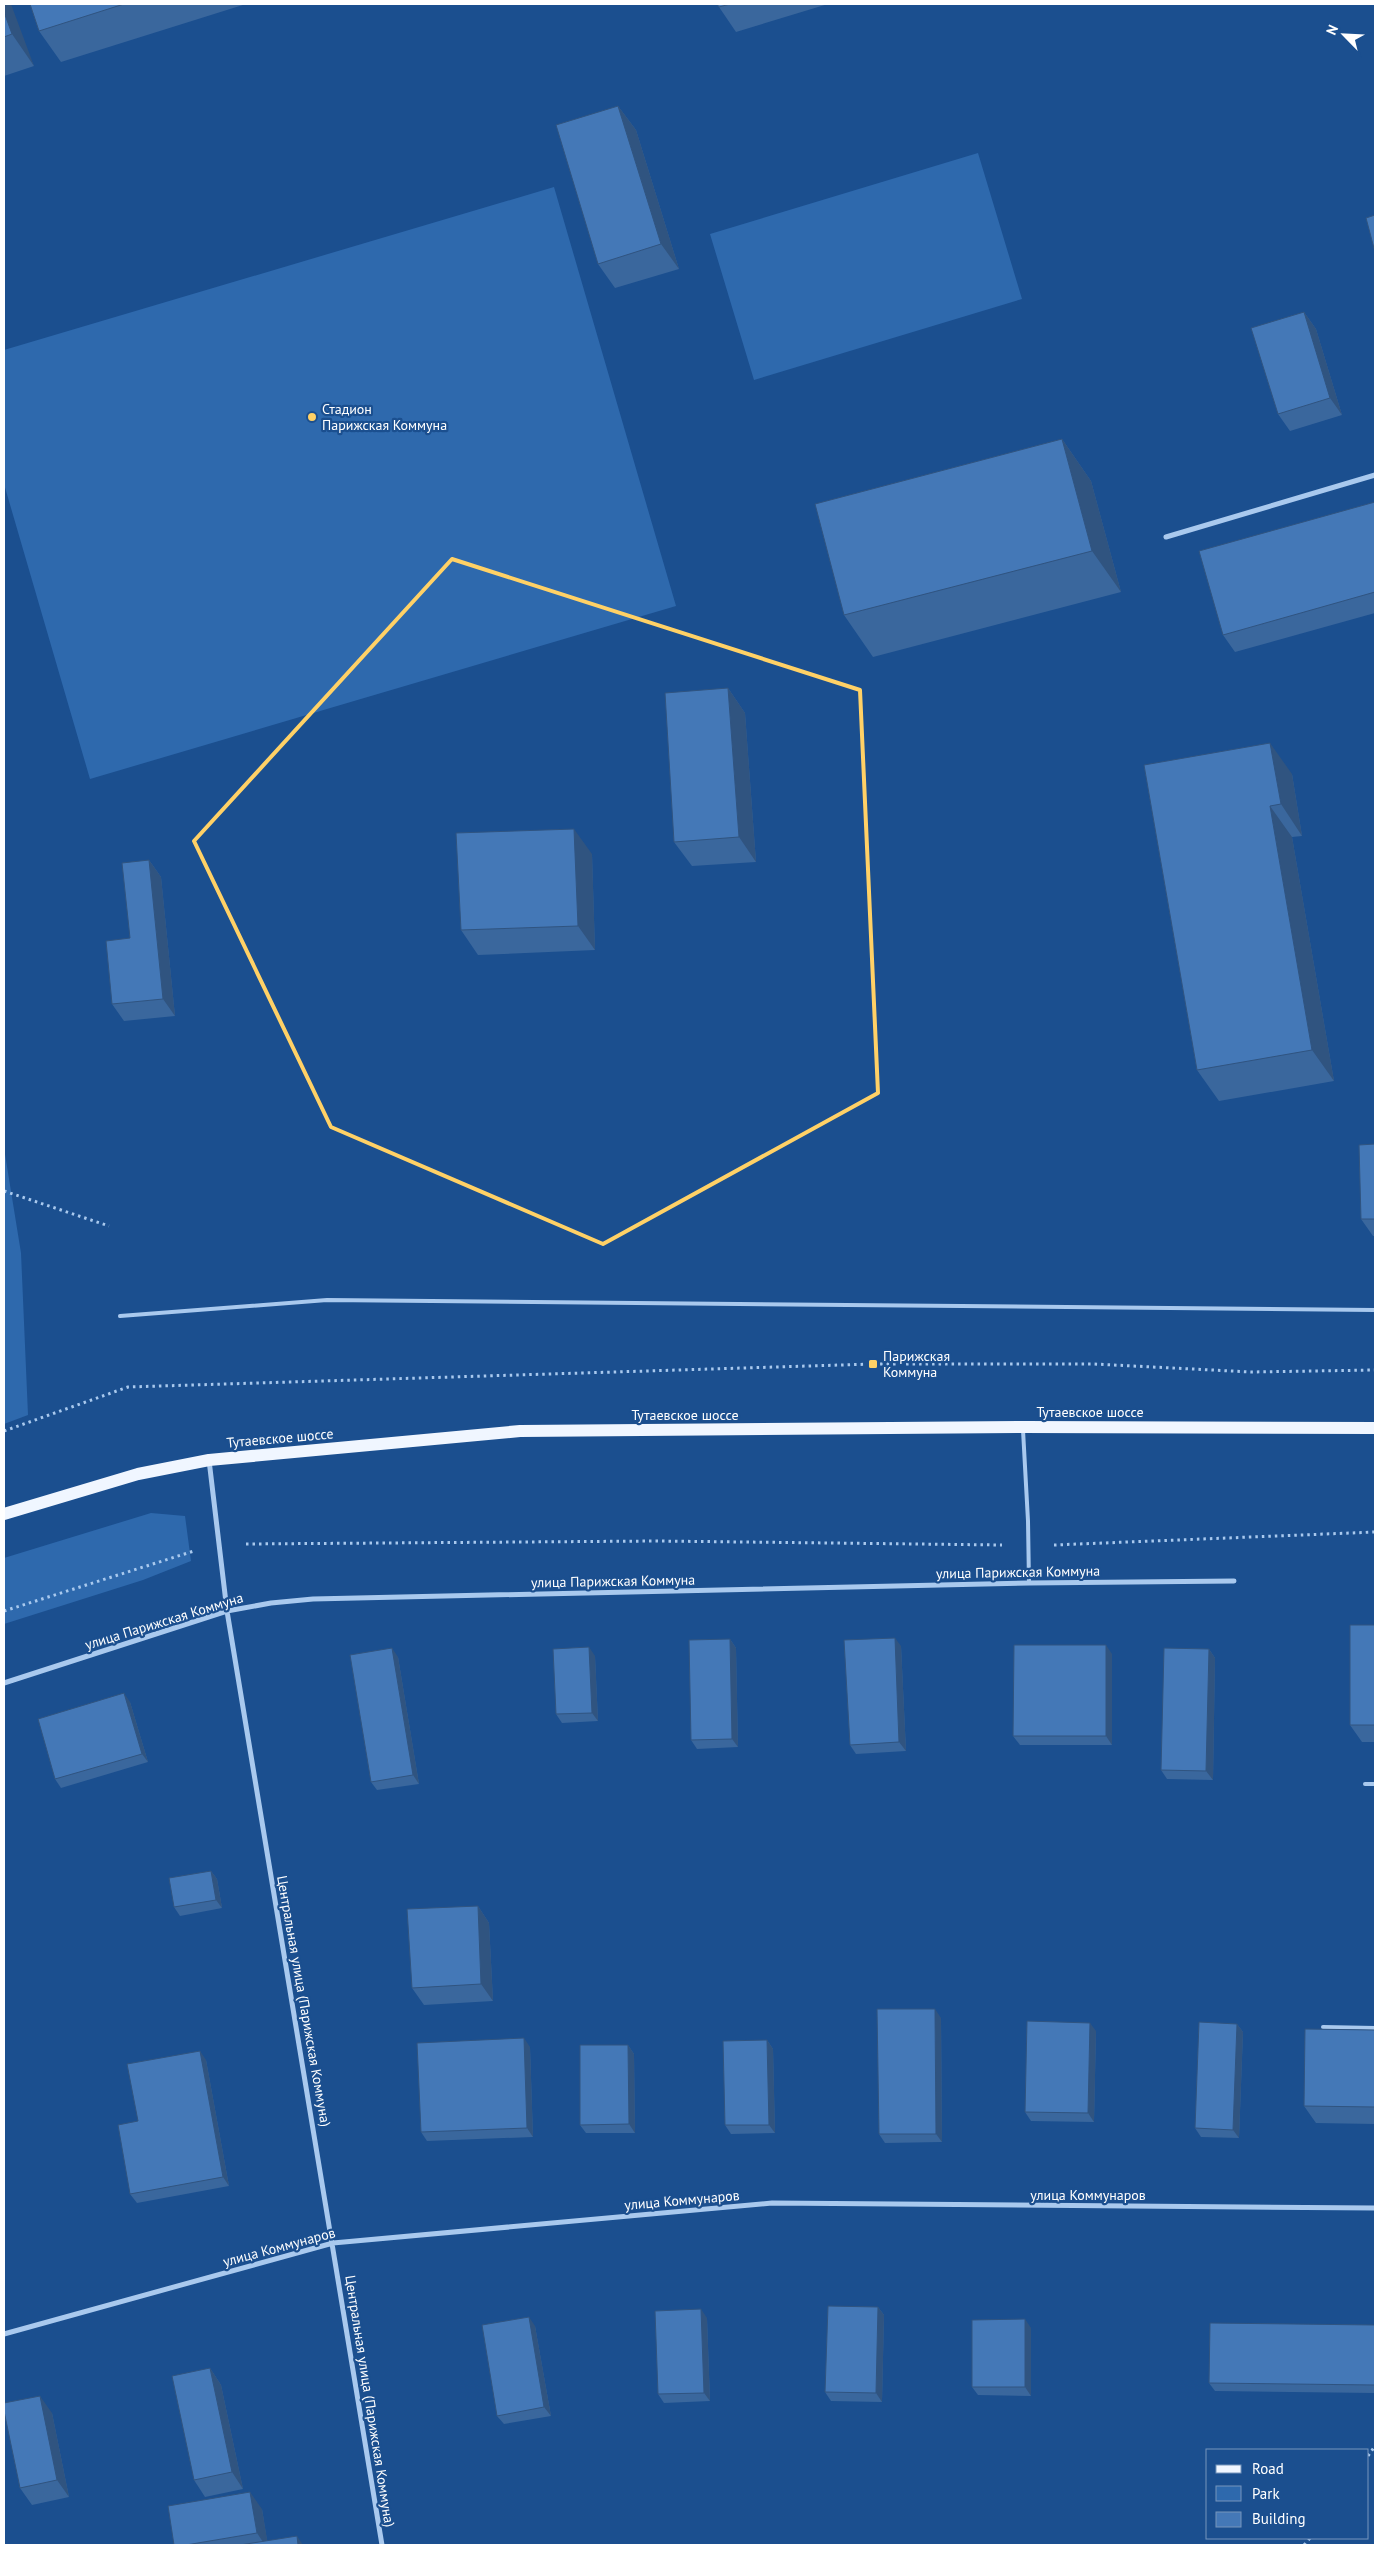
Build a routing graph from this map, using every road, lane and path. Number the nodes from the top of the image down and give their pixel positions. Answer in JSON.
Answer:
{"nodes":[{"id":1,"x":1375,"y":475,"type":"edge"},
{"id":2,"x":1166,"y":537,"type":"dead end"},
{"id":3,"x":4,"y":1191,"type":"edge"},
{"id":4,"x":109,"y":1226,"type":"dead end"},
{"id":5,"x":1375,"y":1310,"type":"edge"},
{"id":6,"x":120,"y":1316,"type":"dead end"},
{"id":7,"x":1375,"y":1370,"type":"edge"},
{"id":8,"x":1023,"y":1427,"type":"junction"},
{"id":9,"x":1375,"y":1428,"type":"edge"},
{"id":10,"x":4,"y":1431,"type":"edge"},
{"id":11,"x":209,"y":1460,"type":"junction"},
{"id":12,"x":4,"y":1514,"type":"edge"},
{"id":13,"x":1375,"y":1532,"type":"edge"},
{"id":14,"x":217,"y":1544,"type":"junction"},
{"id":15,"x":1028,"y":1546,"type":"junction"},
{"id":16,"x":1234,"y":1581,"type":"dead end"},
{"id":17,"x":1029,"y":1583,"type":"junction"},
{"id":18,"x":4,"y":1611,"type":"edge"},
{"id":19,"x":227,"y":1611,"type":"junction"},
{"id":20,"x":4,"y":1682,"type":"edge"},
{"id":21,"x":1365,"y":1784,"type":"dead end"},
{"id":22,"x":1375,"y":1784,"type":"edge"},
{"id":23,"x":1323,"y":2028,"type":"edge"},
{"id":24,"x":1375,"y":2028,"type":"edge"},
{"id":25,"x":1375,"y":2208,"type":"edge"},
{"id":26,"x":333,"y":2243,"type":"junction"},
{"id":27,"x":4,"y":2334,"type":"edge"},
{"id":28,"x":382,"y":2545,"type":"edge"}],
"edges":[{"from":1,"to":2,"type":"street"},
{"from":3,"to":4,"type":"path"},
{"from":5,"to":6,"type":"lane"},
{"from":7,"to":10,"type":"path"},
{"from":8,"to":9,"type":"main road","name":"Тутаевское шоссе"},
{"from":8,"to":11,"type":"main road","name":"Тутаевское шоссе"},
{"from":8,"to":15,"type":"lane"},
{"from":11,"to":12,"type":"main road","name":"Тутаевское шоссе"},
{"from":11,"to":14,"type":"street","name":"Центральная улица (Парижская Коммуна)"},
{"from":13,"to":15,"type":"path"},
{"from":14,"to":15,"type":"path"},
{"from":14,"to":18,"type":"path"},
{"from":14,"to":19,"type":"street","name":"Центральная улица (Парижская Коммуна)"},
{"from":15,"to":17,"type":"lane"},
{"from":16,"to":17,"type":"street","name":"улица Парижская Коммуна"},
{"from":17,"to":19,"type":"street","name":"улица Парижская Коммуна"},
{"from":19,"to":20,"type":"street","name":"улица Парижская Коммуна"},
{"from":19,"to":26,"type":"street","name":"Центральная улица (Парижская Коммуна)"},
{"from":21,"to":22,"type":"lane"},
{"from":23,"to":24,"type":"lane"},
{"from":25,"to":26,"type":"street","name":"улица Коммунаров"},
{"from":26,"to":27,"type":"street","name":"улица Коммунаров"},
{"from":26,"to":28,"type":"street","name":"Центральная улица (Парижская Коммуна)"}]}
